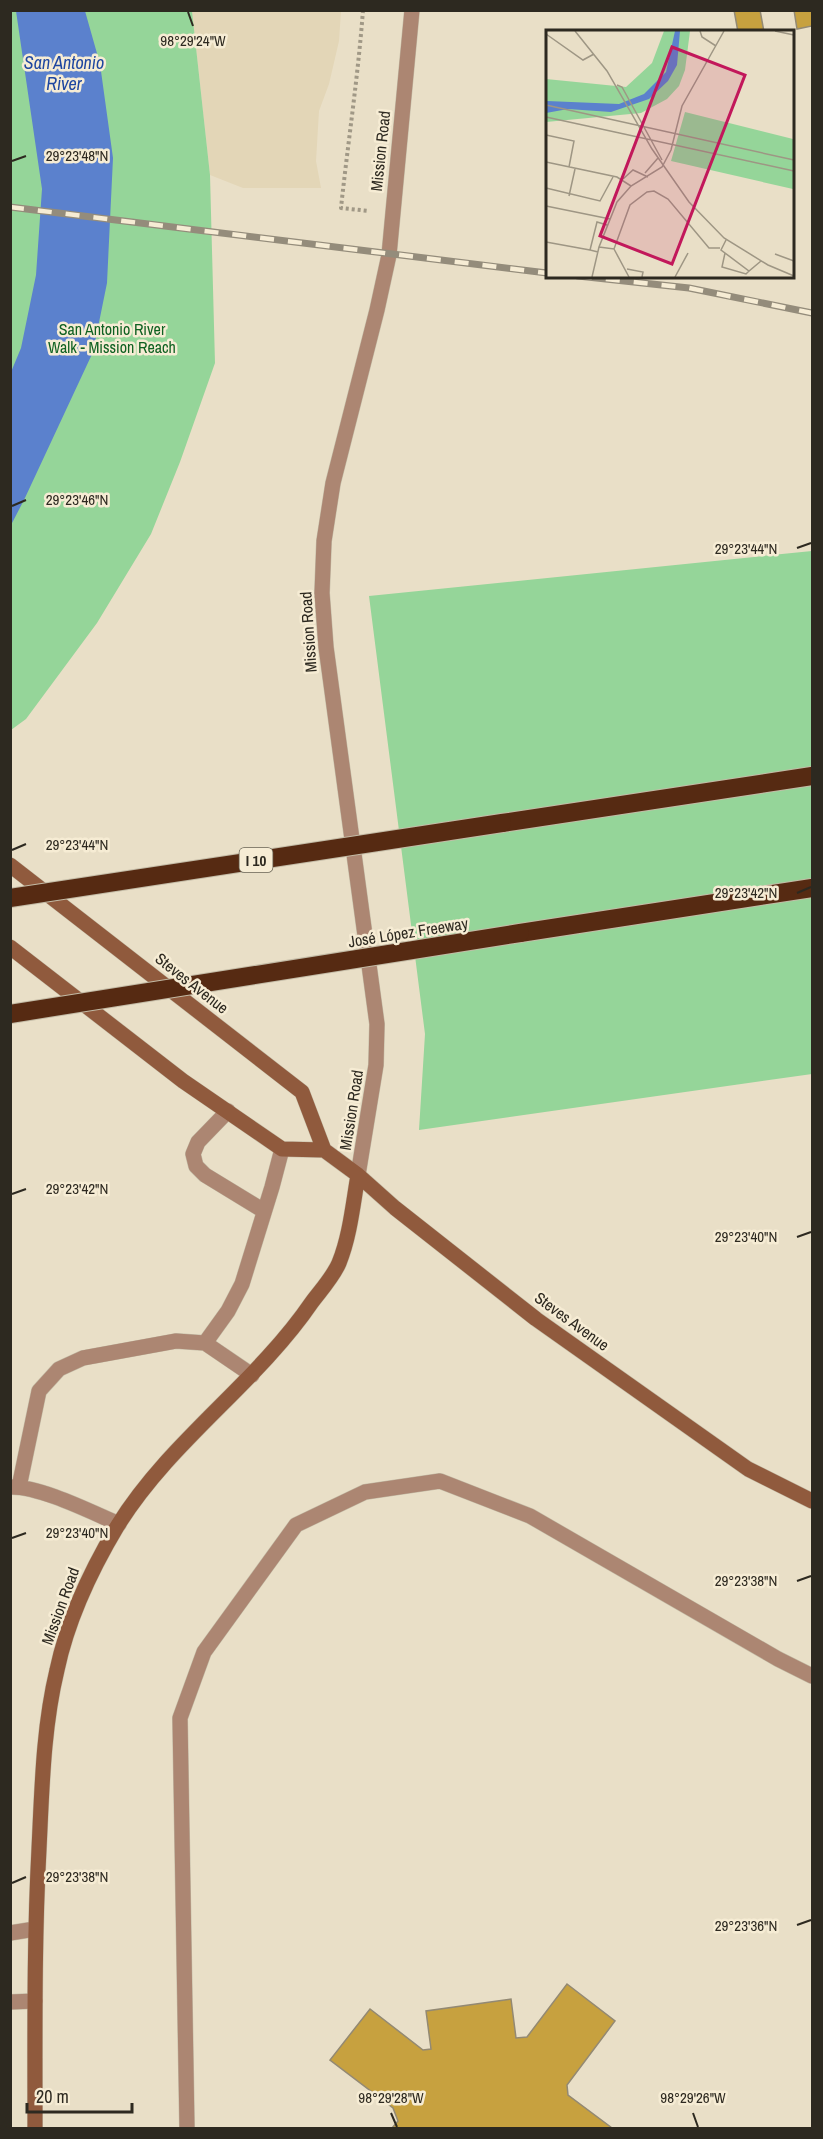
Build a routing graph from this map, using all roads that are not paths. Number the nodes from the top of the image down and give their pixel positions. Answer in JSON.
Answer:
{"nodes":[{"id":1,"x":412,"y":10,"type":"edge"},
{"id":2,"x":813,"y":776,"type":"edge"},
{"id":3,"x":10,"y":865,"type":"edge"},
{"id":4,"x":813,"y":888,"type":"edge"},
{"id":5,"x":10,"y":898,"type":"edge"},
{"id":6,"x":10,"y":946,"type":"edge"},
{"id":7,"x":10,"y":1014,"type":"edge"},
{"id":8,"x":228,"y":1111,"type":"junction"},
{"id":9,"x":282,"y":1149,"type":"junction"},
{"id":10,"x":324,"y":1150,"type":"junction"},
{"id":11,"x":358,"y":1175,"type":"junction"},
{"id":12,"x":264,"y":1211,"type":"junction"},
{"id":13,"x":204,"y":1343,"type":"junction"},
{"id":14,"x":252,"y":1375,"type":"junction"},
{"id":15,"x":15,"y":1487,"type":"edge"},
{"id":16,"x":813,"y":1501,"type":"edge"},
{"id":17,"x":119,"y":1524,"type":"junction"},
{"id":18,"x":813,"y":1676,"type":"edge"},
{"id":19,"x":35,"y":1929,"type":"junction"},
{"id":20,"x":10,"y":1933,"type":"edge"},
{"id":21,"x":35,"y":2001,"type":"junction"},
{"id":22,"x":10,"y":2002,"type":"edge"},
{"id":23,"x":35,"y":2128,"type":"edge"},
{"id":24,"x":187,"y":2128,"type":"edge"}],
"edges":[{"from":1,"to":11,"type":"street","name":"Mission Road"},
{"from":2,"to":5,"type":"highway","number":"I 10","bridge":true},
{"from":3,"to":10,"type":"main road","name":"Steves Avenue"},
{"from":4,"to":7,"type":"highway","name":"José López Freeway","bridge":true},
{"from":6,"to":8,"type":"main road"},
{"from":8,"to":9,"type":"main road"},
{"from":8,"to":12,"type":"street"},
{"from":9,"to":10,"type":"main road"},
{"from":9,"to":12,"type":"street"},
{"from":10,"to":11,"type":"main road","name":"Steves Avenue"},
{"from":11,"to":14,"type":"main road","name":"Mission Road"},
{"from":11,"to":16,"type":"main road","name":"Steves Avenue"},
{"from":12,"to":13,"type":"street"},
{"from":13,"to":14,"type":"street"},
{"from":13,"to":15,"type":"street"},
{"from":14,"to":17,"type":"main road","name":"Mission Road"},
{"from":15,"to":17,"type":"street"},
{"from":17,"to":19,"type":"main road","name":"Mission Road"},
{"from":18,"to":24,"type":"street"},
{"from":19,"to":20,"type":"street"},
{"from":19,"to":21,"type":"main road","name":"Mission Road"},
{"from":21,"to":22,"type":"street"},
{"from":21,"to":23,"type":"main road","name":"Mission Road"}]}
